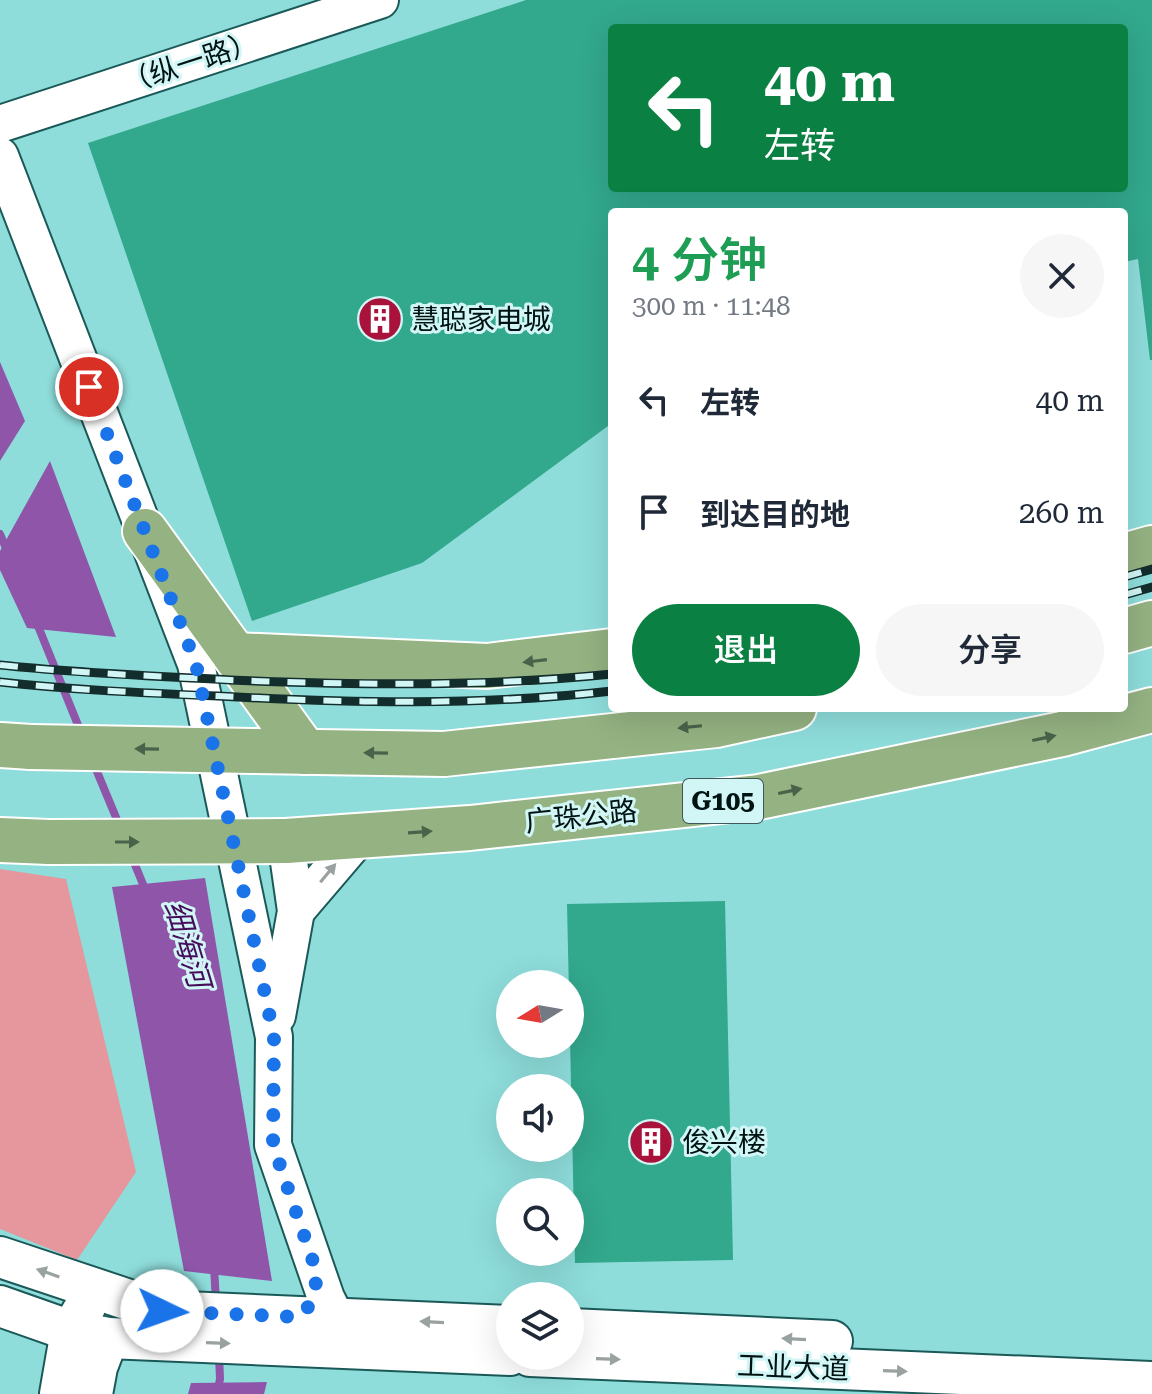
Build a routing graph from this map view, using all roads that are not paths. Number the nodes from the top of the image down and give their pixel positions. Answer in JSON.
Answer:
{"nodes":[{"id":1,"x":380,"y":0,"type":"edge"},
{"id":2,"x":0,"y":124,"type":"edge"},
{"id":3,"x":0,"y":156,"type":"edge"},
{"id":4,"x":145,"y":531,"type":"junction"},
{"id":5,"x":1152,"y":548,"type":"edge"},
{"id":6,"x":1128,"y":555,"type":"edge"},
{"id":7,"x":1152,"y":623,"type":"edge"},
{"id":8,"x":1128,"y":630,"type":"edge"},
{"id":9,"x":608,"y":651,"type":"edge"},
{"id":10,"x":235,"y":655,"type":"junction"},
{"id":11,"x":1152,"y":710,"type":"edge"},
{"id":12,"x":776,"y":712,"type":"edge"},
{"id":13,"x":16,"y":746,"type":"edge"},
{"id":14,"x":305,"y":752,"type":"junction"},
{"id":15,"x":360,"y":836,"type":"junction"},
{"id":16,"x":0,"y":840,"type":"edge"},
{"id":17,"x":286,"y":841,"type":"junction"},
{"id":18,"x":296,"y":911,"type":"junction"},
{"id":19,"x":274,"y":1037,"type":"junction"},
{"id":20,"x":0,"y":1257,"type":"edge"},
{"id":21,"x":95,"y":1290,"type":"junction"},
{"id":22,"x":0,"y":1306,"type":"edge"},
{"id":23,"x":299,"y":1324,"type":"junction"},
{"id":24,"x":160,"y":1326,"type":"junction"},
{"id":25,"x":496,"y":1326,"type":"edge"},
{"id":26,"x":584,"y":1330,"type":"edge"},
{"id":27,"x":90,"y":1334,"type":"junction"},
{"id":28,"x":496,"y":1353,"type":"edge"},
{"id":29,"x":1152,"y":1356,"type":"edge"},
{"id":30,"x":584,"y":1358,"type":"edge"},
{"id":31,"x":1152,"y":1382,"type":"edge"},
{"id":32,"x":60,"y":1394,"type":"edge"},
{"id":33,"x":92,"y":1394,"type":"edge"}],
"edges":[{"from":1,"to":2,"type":"street","name":"（纵一路）"},
{"from":3,"to":4,"type":"street"},
{"from":4,"to":10,"type":"highway"},
{"from":4,"to":19,"type":"street"},
{"from":5,"to":6,"type":"highway"},
{"from":7,"to":8,"type":"highway"},
{"from":9,"to":10,"type":"highway","one_way":true},
{"from":10,"to":14,"type":"highway"},
{"from":15,"to":11,"type":"highway","name":"广珠公路","number":"G105","one_way":true},
{"from":12,"to":14,"type":"highway","one_way":true},
{"from":14,"to":13,"type":"highway","one_way":true,"bridge":true},
{"from":15,"to":17,"type":"highway","name":"广珠公路","number":"G105"},
{"from":18,"to":15,"type":"street","one_way":true},
{"from":16,"to":17,"type":"highway","name":"广珠公路","number":"G105","one_way":true,"bridge":true},
{"from":17,"to":18,"type":"street"},
{"from":18,"to":19,"type":"street"},
{"from":19,"to":23,"type":"street"},
{"from":21,"to":20,"type":"main road","one_way":true},
{"from":21,"to":24,"type":"main road"},
{"from":21,"to":27,"type":"main road"},
{"from":22,"to":27,"type":"main road"},
{"from":23,"to":24,"type":"main road"},
{"from":25,"to":23,"type":"main road","one_way":true},
{"from":23,"to":28,"type":"main road"},
{"from":24,"to":27,"type":"main road"},
{"from":29,"to":26,"type":"main road","name":"工业大道","one_way":true},
{"from":27,"to":32,"type":"main road"},
{"from":27,"to":33,"type":"main road"},
{"from":30,"to":31,"type":"main road","name":"工业大道","one_way":true}]}
